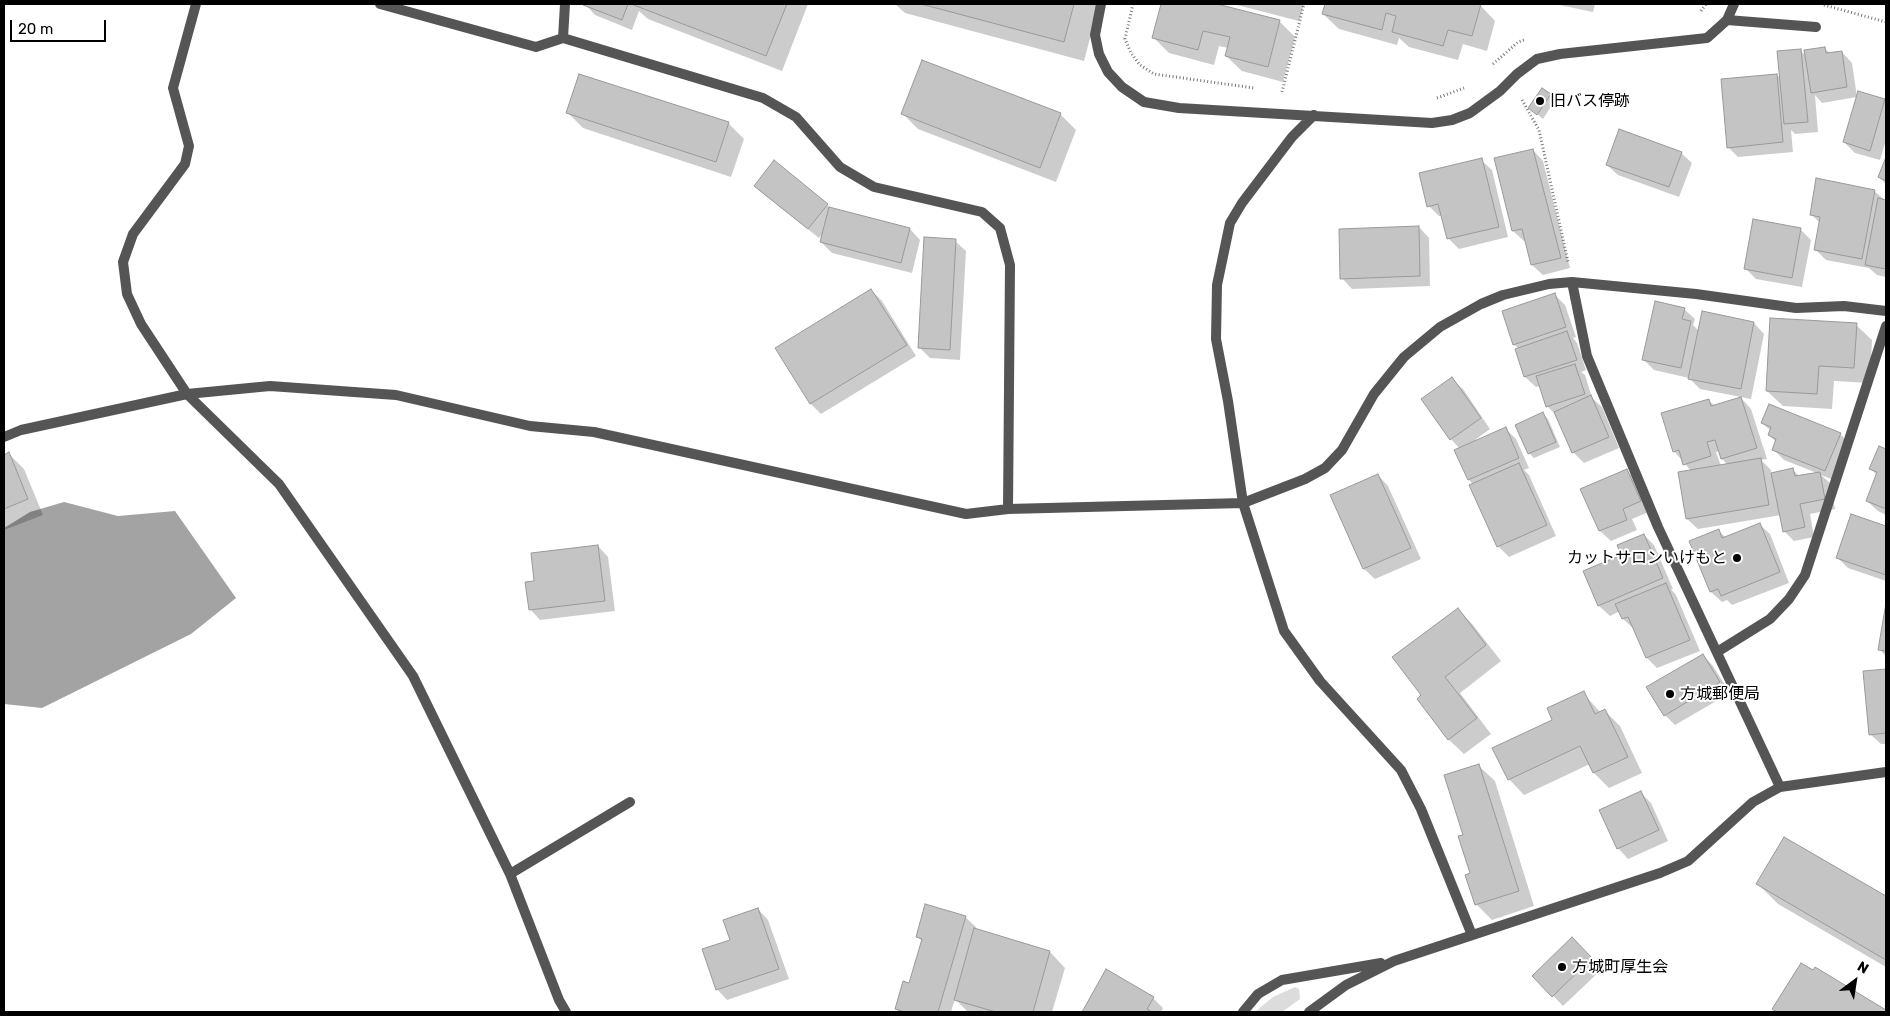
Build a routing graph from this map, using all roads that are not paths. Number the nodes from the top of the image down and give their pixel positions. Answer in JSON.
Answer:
{"nodes":[{"id":1,"x":196,"y":4,"type":"edge"},
{"id":2,"x":380,"y":4,"type":"edge"},
{"id":3,"x":565,"y":4,"type":"edge"},
{"id":4,"x":1101,"y":4,"type":"edge"},
{"id":5,"x":1734,"y":4,"type":"edge"},
{"id":6,"x":1726,"y":20,"type":"junction"},
{"id":7,"x":1816,"y":27,"type":"dead end"},
{"id":8,"x":563,"y":38,"type":"junction"},
{"id":9,"x":1314,"y":115,"type":"junction"},
{"id":10,"x":1572,"y":282,"type":"junction"},
{"id":11,"x":1886,"y":311,"type":"edge"},
{"id":12,"x":1886,"y":326,"type":"edge"},
{"id":13,"x":187,"y":394,"type":"junction"},
{"id":14,"x":4,"y":437,"type":"edge"},
{"id":15,"x":1242,"y":503,"type":"junction"},
{"id":16,"x":1008,"y":509,"type":"junction"},
{"id":17,"x":1717,"y":652,"type":"junction"},
{"id":18,"x":1886,"y":772,"type":"edge"},
{"id":19,"x":1780,"y":788,"type":"junction"},
{"id":20,"x":630,"y":802,"type":"dead end"},
{"id":21,"x":510,"y":874,"type":"junction"},
{"id":22,"x":1472,"y":935,"type":"junction"},
{"id":23,"x":1394,"y":961,"type":"junction"},
{"id":24,"x":566,"y":1012,"type":"edge"},
{"id":25,"x":1243,"y":1012,"type":"edge"},
{"id":26,"x":1309,"y":1012,"type":"edge"}],
"edges":[{"from":1,"to":13,"type":"street"},
{"from":2,"to":8,"type":"street"},
{"from":3,"to":8,"type":"street"},
{"from":4,"to":9,"type":"street"},
{"from":5,"to":6,"type":"street"},
{"from":6,"to":7,"type":"street"},
{"from":6,"to":9,"type":"street"},
{"from":8,"to":16,"type":"street"},
{"from":9,"to":15,"type":"street"},
{"from":10,"to":11,"type":"street"},
{"from":10,"to":15,"type":"street"},
{"from":10,"to":17,"type":"street"},
{"from":12,"to":17,"type":"street"},
{"from":13,"to":14,"type":"street"},
{"from":13,"to":16,"type":"street"},
{"from":13,"to":21,"type":"street"},
{"from":15,"to":16,"type":"street"},
{"from":15,"to":22,"type":"street"},
{"from":17,"to":19,"type":"street"},
{"from":18,"to":19,"type":"street"},
{"from":19,"to":22,"type":"street"},
{"from":20,"to":21,"type":"street"},
{"from":21,"to":24,"type":"street"},
{"from":22,"to":23,"type":"street"},
{"from":23,"to":25,"type":"street"},
{"from":23,"to":26,"type":"street"}]}
